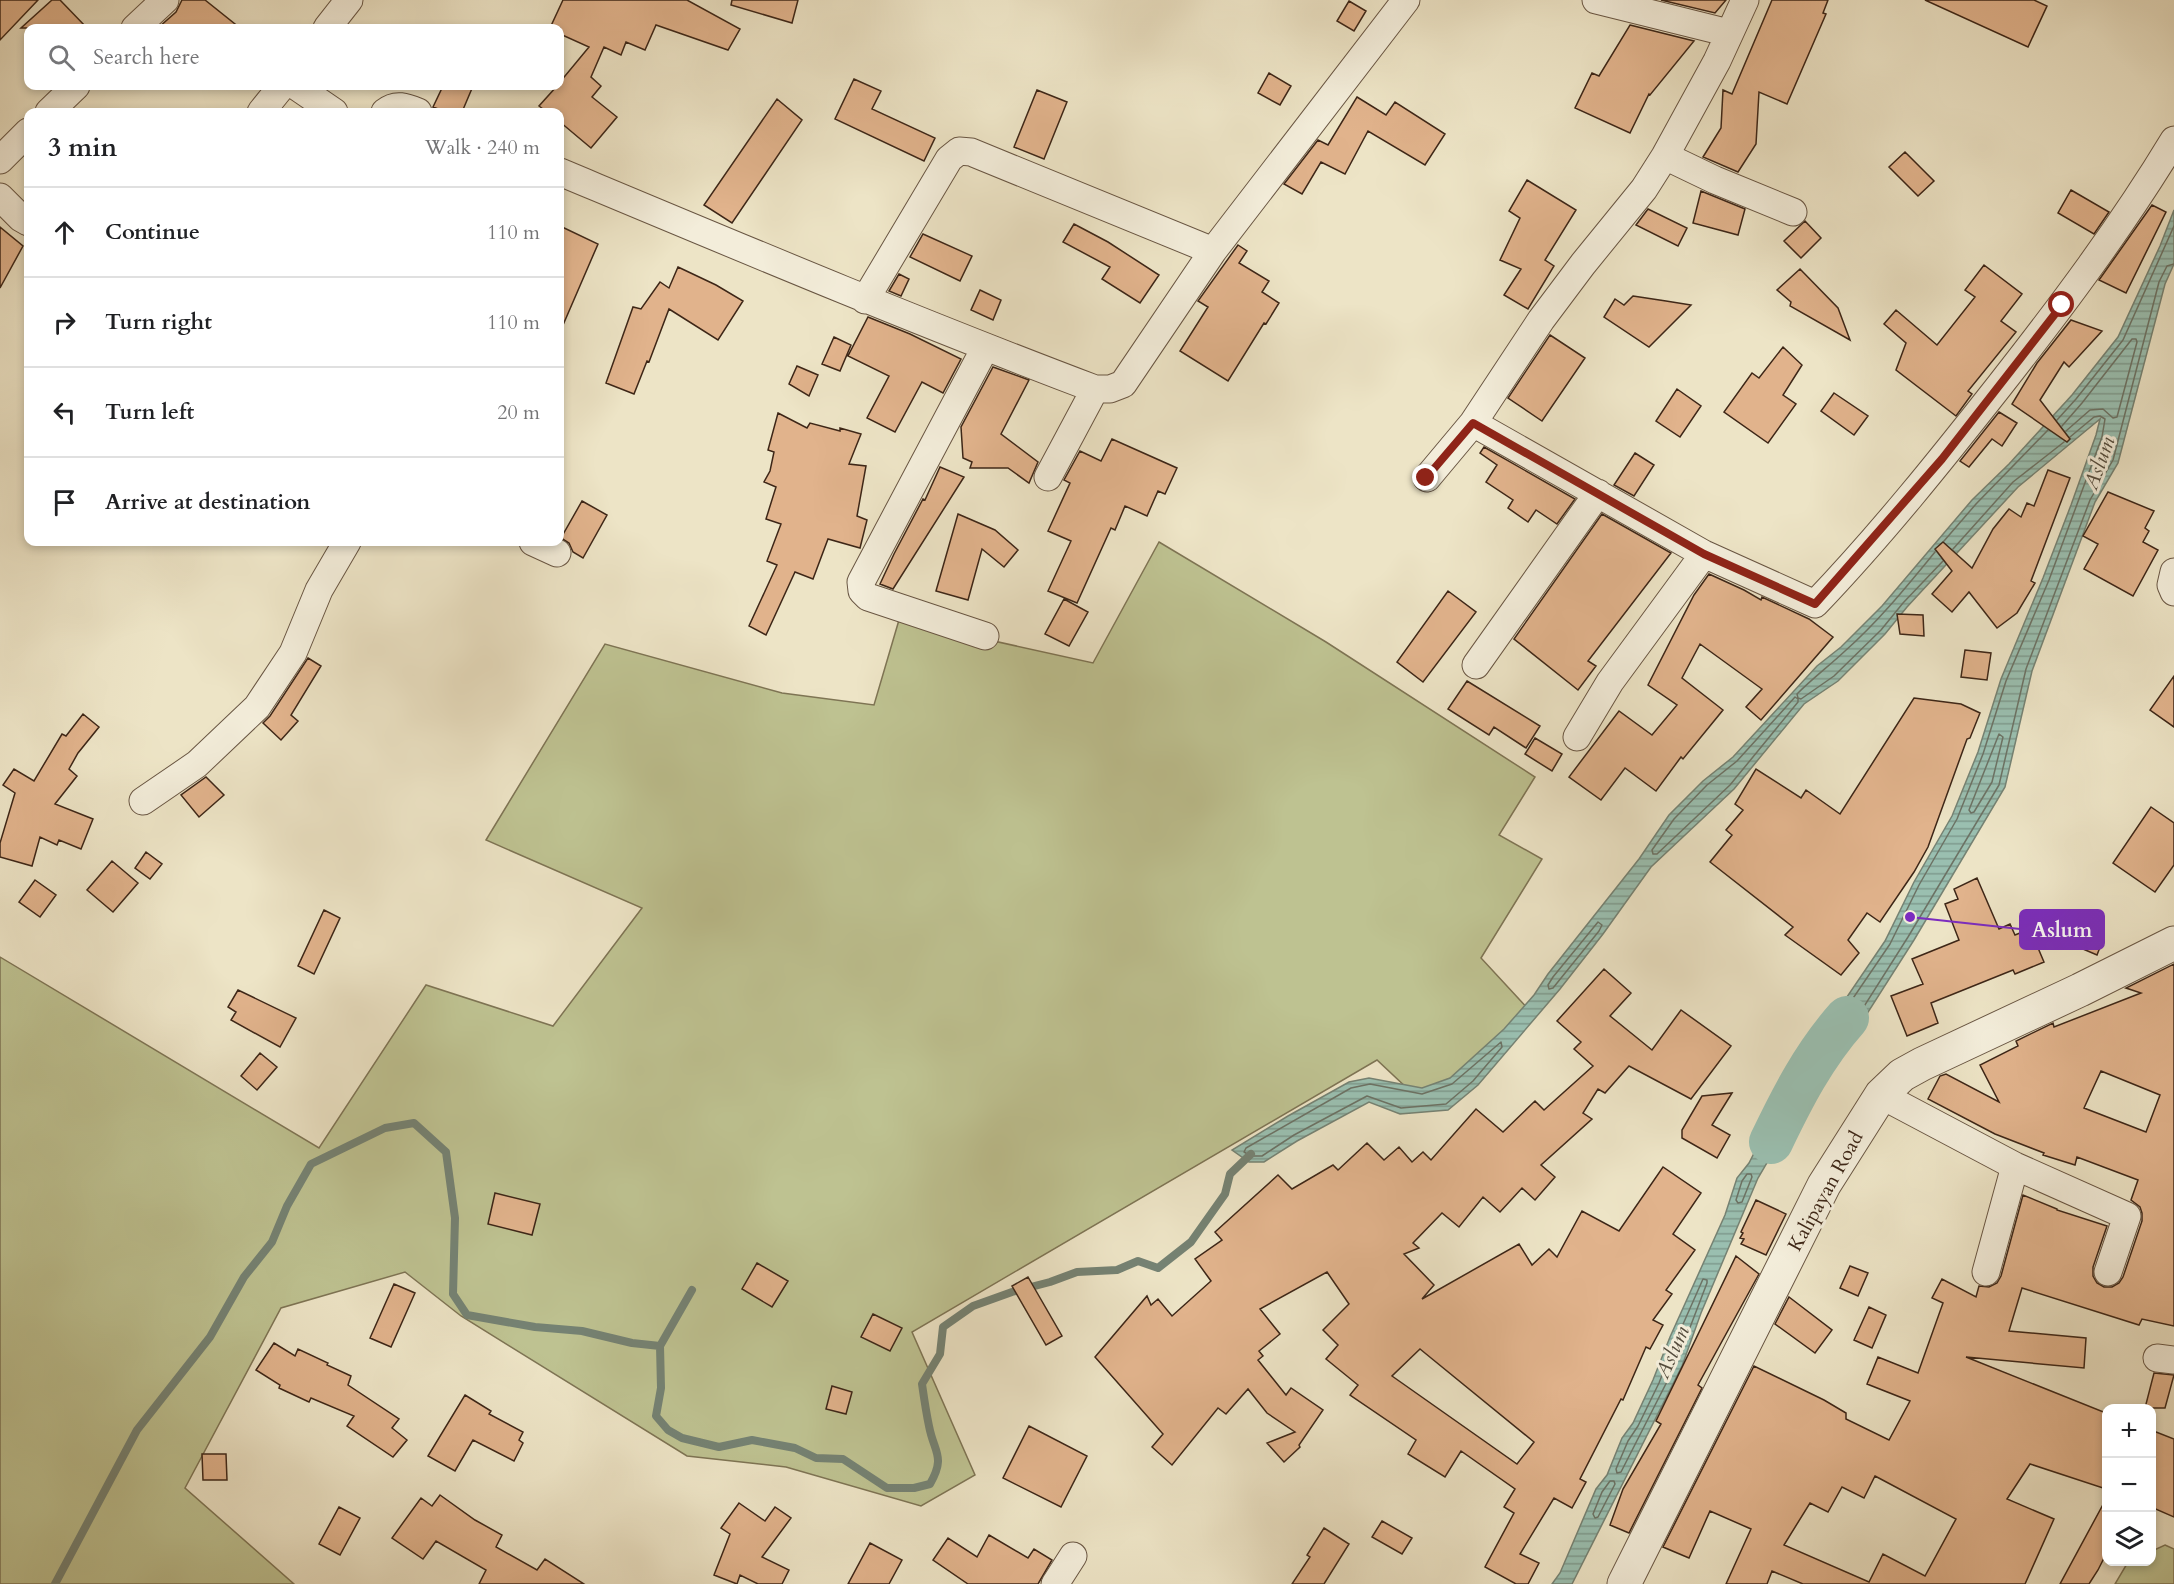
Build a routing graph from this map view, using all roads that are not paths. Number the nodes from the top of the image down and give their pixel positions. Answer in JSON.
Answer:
{"nodes":[{"id":1,"x":165,"y":0,"type":"edge"},
{"id":2,"x":349,"y":0,"type":"edge"},
{"id":3,"x":1406,"y":0,"type":"edge"},
{"id":4,"x":1596,"y":0,"type":"edge"},
{"id":5,"x":1745,"y":0,"type":"edge"},
{"id":6,"x":139,"y":24,"type":"edge"},
{"id":7,"x":330,"y":24,"type":"edge"},
{"id":8,"x":1729,"y":33,"type":"junction"},
{"id":9,"x":72,"y":90,"type":"edge"},
{"id":10,"x":279,"y":90,"type":"edge"},
{"id":11,"x":302,"y":90,"type":"edge"},
{"id":12,"x":52,"y":108,"type":"edge"},
{"id":13,"x":264,"y":108,"type":"edge"},
{"id":14,"x":328,"y":108,"type":"edge"},
{"id":15,"x":24,"y":136,"type":"edge"},
{"id":16,"x":2174,"y":140,"type":"edge"},
{"id":17,"x":1665,"y":156,"type":"junction"},
{"id":18,"x":0,"y":160,"type":"edge"},
{"id":19,"x":564,"y":174,"type":"edge"},
{"id":20,"x":0,"y":197,"type":"edge"},
{"id":21,"x":1793,"y":212,"type":"dead end"},
{"id":22,"x":24,"y":220,"type":"edge"},
{"id":23,"x":1213,"y":251,"type":"junction"},
{"id":24,"x":865,"y":300,"type":"junction"},
{"id":25,"x":985,"y":348,"type":"junction"},
{"id":26,"x":1095,"y":389,"type":"junction"},
{"id":27,"x":1473,"y":423,"type":"junction"},
{"id":28,"x":1048,"y":477,"type":"dead end"},
{"id":29,"x":1426,"y":478,"type":"dead end"},
{"id":30,"x":1598,"y":494,"type":"junction"},
{"id":31,"x":345,"y":546,"type":"edge"},
{"id":32,"x":542,"y":546,"type":"edge"},
{"id":33,"x":557,"y":553,"type":"dead end"},
{"id":34,"x":1704,"y":554,"type":"junction"},
{"id":35,"x":2174,"y":572,"type":"edge"},
{"id":36,"x":2174,"y":592,"type":"edge"},
{"id":37,"x":985,"y":636,"type":"dead end"},
{"id":38,"x":1476,"y":665,"type":"dead end"},
{"id":39,"x":1577,"y":737,"type":"dead end"},
{"id":40,"x":143,"y":801,"type":"dead end"},
{"id":41,"x":2174,"y":944,"type":"edge"},
{"id":42,"x":1881,"y":1095,"type":"junction"},
{"id":43,"x":2015,"y":1166,"type":"junction"},
{"id":44,"x":1986,"y":1272,"type":"dead end"},
{"id":45,"x":2108,"y":1272,"type":"dead end"},
{"id":46,"x":1072,"y":1556,"type":"dead end"},
{"id":47,"x":1055,"y":1584,"type":"edge"},
{"id":48,"x":1624,"y":1584,"type":"edge"}],
"edges":[{"from":1,"to":6,"type":"street"},
{"from":2,"to":7,"type":"street"},
{"from":3,"to":23,"type":"street"},
{"from":4,"to":8,"type":"street"},
{"from":5,"to":8,"type":"street"},
{"from":8,"to":17,"type":"street"},
{"from":9,"to":12,"type":"street"},
{"from":10,"to":13,"type":"street"},
{"from":11,"to":14,"type":"street"},
{"from":15,"to":18,"type":"street"},
{"from":16,"to":34,"type":"street"},
{"from":17,"to":21,"type":"street"},
{"from":17,"to":27,"type":"street"},
{"from":19,"to":24,"type":"street"},
{"from":20,"to":22,"type":"street"},
{"from":23,"to":24,"type":"street"},
{"from":23,"to":26,"type":"street"},
{"from":24,"to":25,"type":"street"},
{"from":25,"to":26,"type":"street"},
{"from":25,"to":37,"type":"street"},
{"from":26,"to":28,"type":"street"},
{"from":27,"to":29,"type":"street"},
{"from":27,"to":30,"type":"street"},
{"from":30,"to":34,"type":"street"},
{"from":30,"to":38,"type":"street"},
{"from":31,"to":40,"type":"street"},
{"from":32,"to":33,"type":"street"},
{"from":34,"to":39,"type":"street"},
{"from":35,"to":36,"type":"street"},
{"from":41,"to":42,"type":"street","name":"Kalipayan Road"},
{"from":42,"to":43,"type":"street"},
{"from":42,"to":48,"type":"street","name":"Kalipayan Road"},
{"from":43,"to":44,"type":"street"},
{"from":43,"to":45,"type":"street"},
{"from":46,"to":47,"type":"street"}]}
